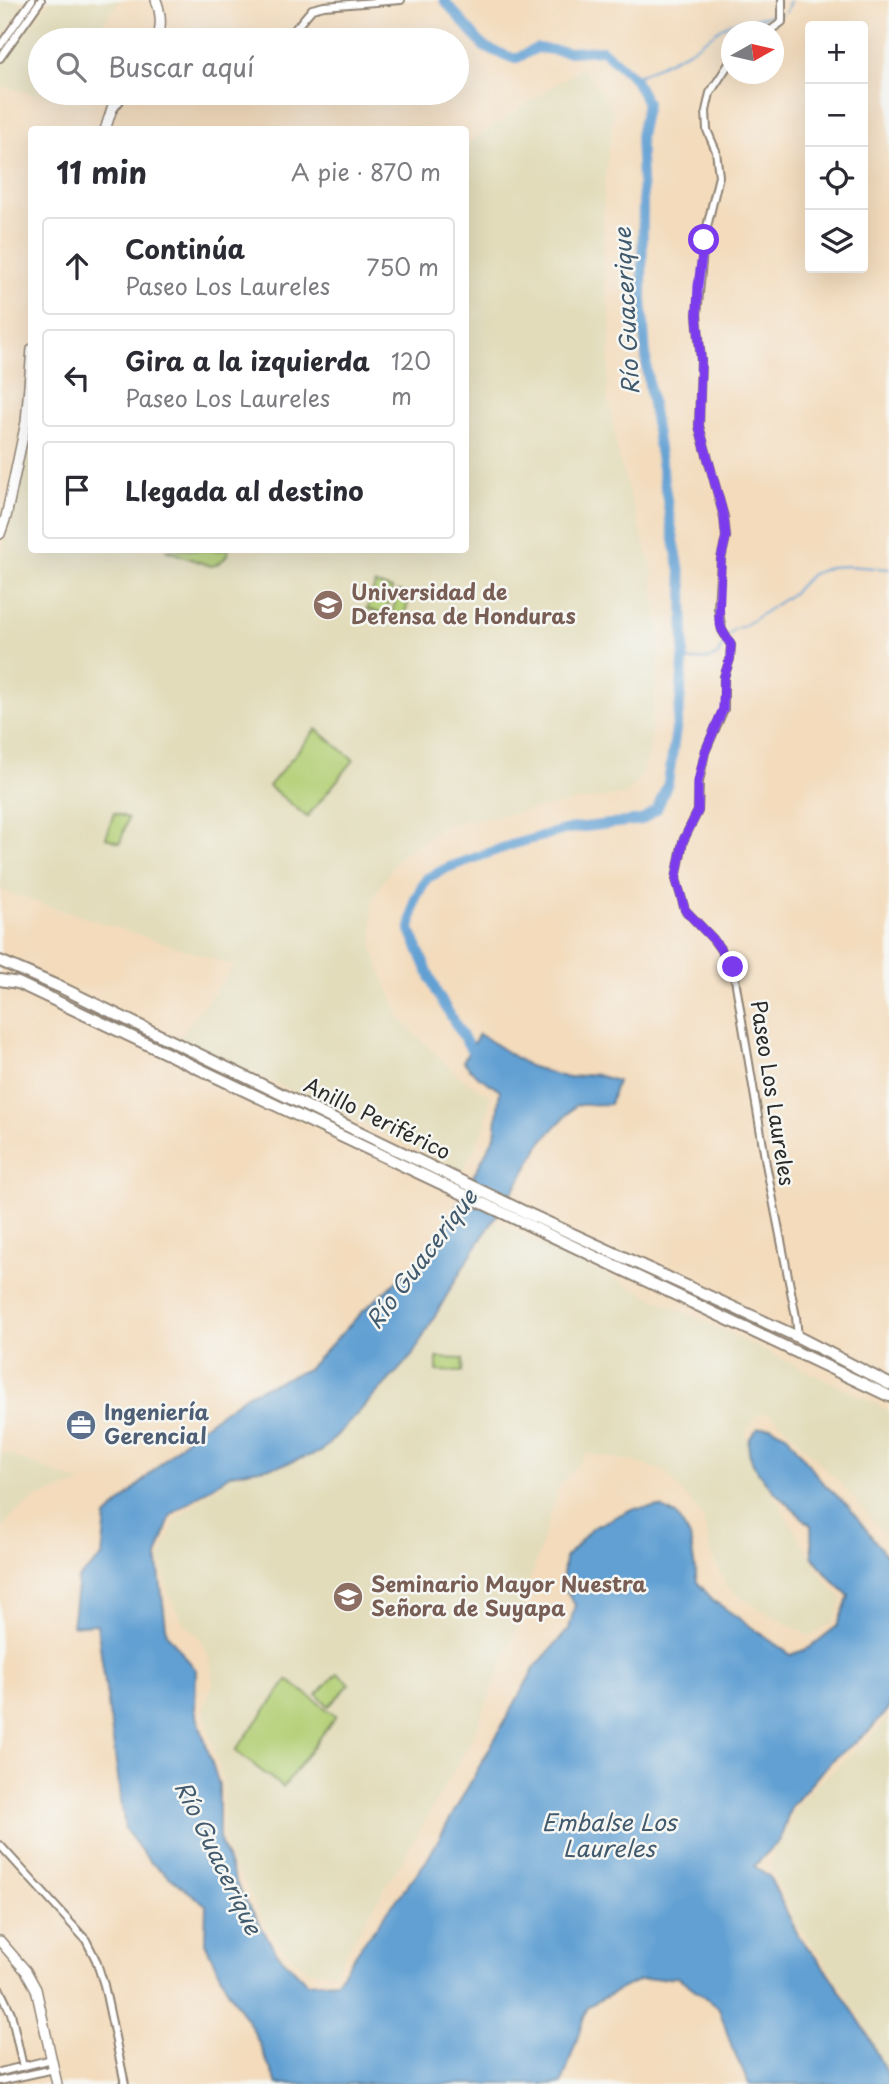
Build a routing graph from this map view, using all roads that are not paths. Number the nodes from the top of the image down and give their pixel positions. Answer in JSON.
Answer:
{"nodes":[{"id":1,"x":32,"y":0,"type":"edge"},
{"id":2,"x":41,"y":0,"type":"edge"},
{"id":3,"x":156,"y":0,"type":"edge"},
{"id":4,"x":315,"y":0,"type":"edge"},
{"id":5,"x":401,"y":0,"type":"edge"},
{"id":6,"x":782,"y":0,"type":"edge"},
{"id":7,"x":312,"y":9,"type":"junction"},
{"id":8,"x":782,"y":21,"type":"edge"},
{"id":9,"x":160,"y":28,"type":"edge"},
{"id":10,"x":296,"y":28,"type":"edge"},
{"id":11,"x":0,"y":46,"type":"edge"},
{"id":12,"x":0,"y":58,"type":"edge"},
{"id":13,"x":721,"y":76,"type":"edge"},
{"id":14,"x":114,"y":105,"type":"edge"},
{"id":15,"x":117,"y":105,"type":"edge"},
{"id":16,"x":112,"y":111,"type":"junction"},
{"id":17,"x":106,"y":126,"type":"edge"},
{"id":18,"x":28,"y":388,"type":"edge"},
{"id":19,"x":1,"y":531,"type":"edge"},
{"id":20,"x":0,"y":961,"type":"edge"},
{"id":21,"x":0,"y":980,"type":"edge"},
{"id":22,"x":430,"y":1173,"type":"junction"},
{"id":23,"x":528,"y":1218,"type":"junction"},
{"id":24,"x":797,"y":1337,"type":"junction"},
{"id":25,"x":889,"y":1384,"type":"edge"},
{"id":26,"x":889,"y":1396,"type":"edge"},
{"id":27,"x":0,"y":1845,"type":"edge"},
{"id":28,"x":0,"y":1941,"type":"edge"},
{"id":29,"x":0,"y":1950,"type":"edge"},
{"id":30,"x":0,"y":1990,"type":"edge"},
{"id":31,"x":40,"y":2011,"type":"junction"},
{"id":32,"x":53,"y":2064,"type":"junction"},
{"id":33,"x":23,"y":2067,"type":"junction"},
{"id":34,"x":0,"y":2072,"type":"edge"},
{"id":35,"x":22,"y":2076,"type":"junction"},
{"id":36,"x":0,"y":2081,"type":"edge"},
{"id":37,"x":24,"y":2084,"type":"edge"},
{"id":38,"x":57,"y":2084,"type":"edge"},
{"id":39,"x":125,"y":2084,"type":"edge"}],
"edges":[{"from":1,"to":11,"type":"street"},
{"from":2,"to":12,"type":"street"},
{"from":3,"to":9,"type":"main road"},
{"from":4,"to":7,"type":"street"},
{"from":5,"to":7,"type":"street"},
{"from":6,"to":8,"type":"street"},
{"from":7,"to":10,"type":"street"},
{"from":13,"to":24,"type":"street","name":"Paseo Los Laureles"},
{"from":14,"to":16,"type":"main road"},
{"from":15,"to":16,"type":"street"},
{"from":16,"to":17,"type":"main road"},
{"from":18,"to":19,"type":"main road"},
{"from":20,"to":22,"type":"highway","name":"Anillo Periférico"},
{"from":21,"to":22,"type":"highway","name":"Anillo Periférico"},
{"from":22,"to":23,"type":"highway","name":"Anillo Periférico"},
{"from":23,"to":24,"type":"highway","name":"Anillo Periférico"},
{"from":23,"to":26,"type":"highway","name":"Anillo Periférico"},
{"from":24,"to":25,"type":"highway","name":"Anillo Periférico"},
{"from":27,"to":39,"type":"street"},
{"from":28,"to":31,"type":"main road"},
{"from":29,"to":31,"type":"main road"},
{"from":30,"to":33,"type":"street"},
{"from":31,"to":32,"type":"main road"},
{"from":32,"to":33,"type":"street"},
{"from":32,"to":35,"type":"street"},
{"from":32,"to":38,"type":"main road"},
{"from":33,"to":34,"type":"street"},
{"from":35,"to":36,"type":"street"},
{"from":35,"to":37,"type":"street"}]}
